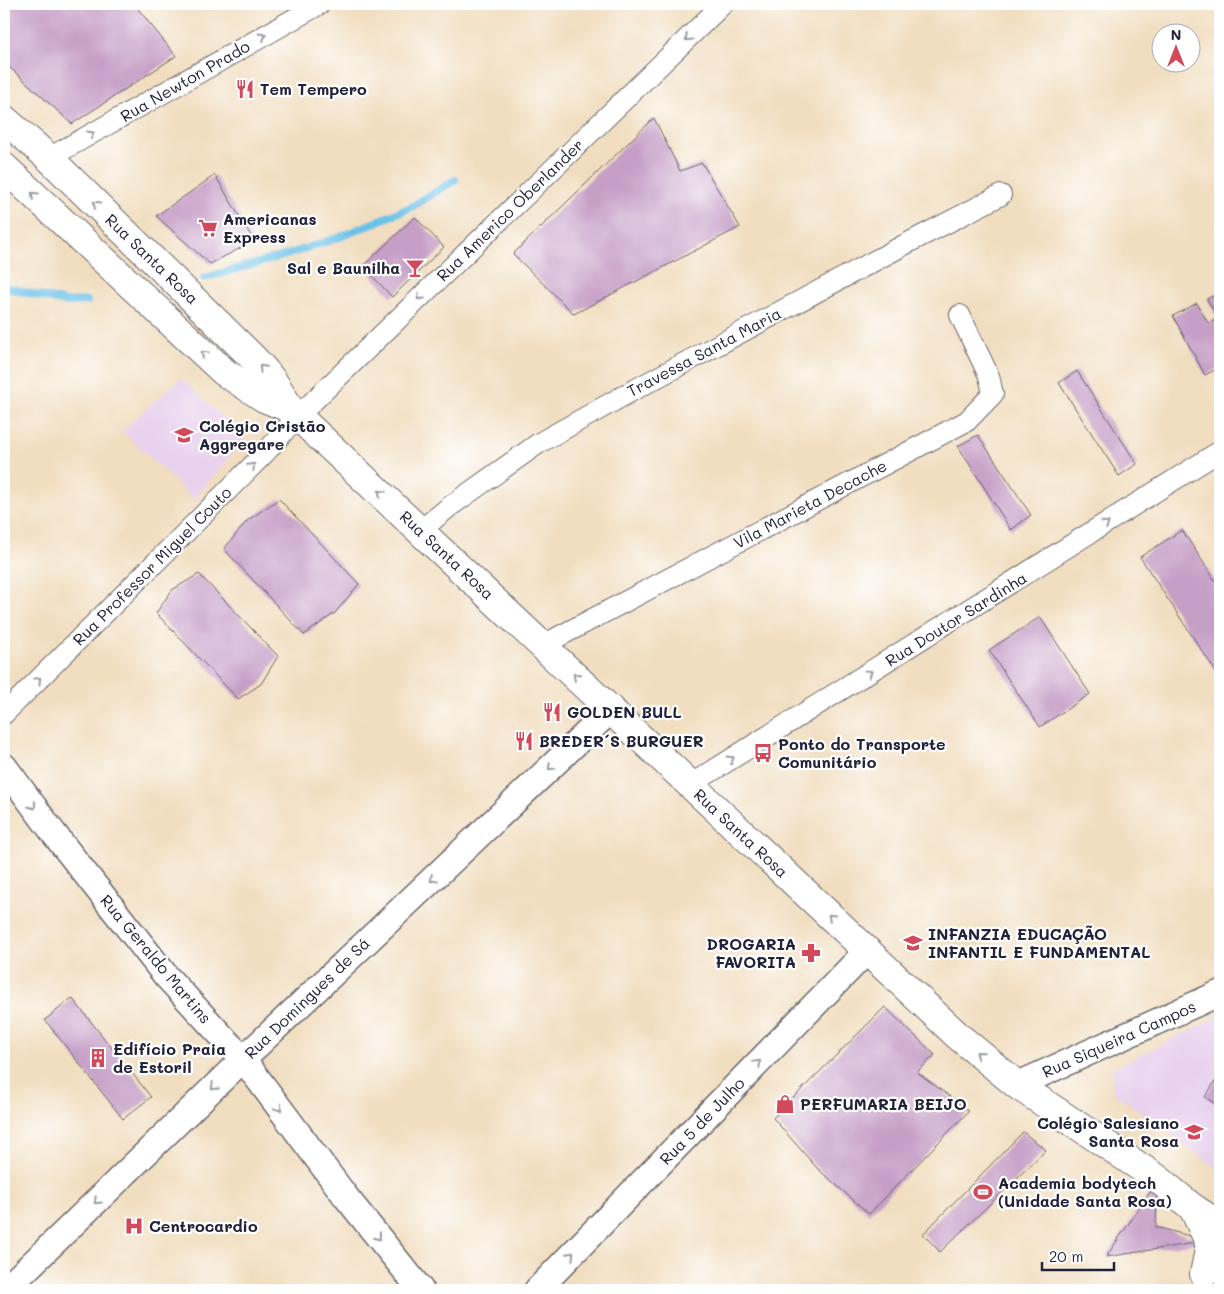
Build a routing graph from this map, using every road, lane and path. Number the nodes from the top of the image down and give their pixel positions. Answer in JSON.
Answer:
{"nodes":[{"id":1,"x":320,"y":4,"type":"edge"},
{"id":2,"x":723,"y":4,"type":"edge"},
{"id":3,"x":4,"y":119,"type":"edge"},
{"id":4,"x":49,"y":158,"type":"junction"},
{"id":5,"x":4,"y":167,"type":"edge"},
{"id":6,"x":1001,"y":196,"type":"dead end"},
{"id":7,"x":960,"y":315,"type":"dead end"},
{"id":8,"x":293,"y":412,"type":"junction"},
{"id":9,"x":1220,"y":451,"type":"edge"},
{"id":10,"x":421,"y":530,"type":"junction"},
{"id":11,"x":543,"y":645,"type":"junction"},
{"id":12,"x":612,"y":709,"type":"junction"},
{"id":13,"x":4,"y":714,"type":"edge"},
{"id":14,"x":4,"y":766,"type":"edge"},
{"id":15,"x":690,"y":785,"type":"junction"},
{"id":16,"x":867,"y":951,"type":"junction"},
{"id":17,"x":1220,"y":993,"type":"edge"},
{"id":18,"x":243,"y":1059,"type":"junction"},
{"id":19,"x":1017,"y":1085,"type":"junction"},
{"id":20,"x":1193,"y":1208,"type":"junction"},
{"id":21,"x":1220,"y":1225,"type":"edge"},
{"id":22,"x":1204,"y":1274,"type":"edge"},
{"id":23,"x":5,"y":1290,"type":"edge"},
{"id":24,"x":421,"y":1290,"type":"edge"},
{"id":25,"x":537,"y":1290,"type":"edge"}],
"edges":[{"from":4,"to":1,"type":"street","name":"Rua Newton Prado","one_way":true},
{"from":2,"to":8,"type":"street","name":"Rua Americo Oberlander","one_way":true},
{"from":3,"to":4,"type":"main road","name":"Rua Santa Rosa"},
{"from":8,"to":4,"type":"main road","name":"Rua Santa Rosa","one_way":true},
{"from":8,"to":5,"type":"main road","name":"Rua Santa Rosa","one_way":true},
{"from":6,"to":10,"type":"street","name":"Travessa Santa Maria"},
{"from":7,"to":11,"type":"street","name":"Vila Marieta Decache"},
{"from":10,"to":8,"type":"main road","name":"Rua Santa Rosa","one_way":true},
{"from":13,"to":8,"type":"street","name":"Rua Professor Miguel Couto","one_way":true},
{"from":15,"to":9,"type":"street","name":"Rua Doutor Sardinha","one_way":true},
{"from":10,"to":11,"type":"main road","name":"Rua Santa Rosa"},
{"from":12,"to":11,"type":"main road","name":"Rua Santa Rosa","one_way":true},
{"from":12,"to":15,"type":"main road","name":"Rua Santa Rosa"},
{"from":12,"to":18,"type":"street","name":"Rua Domingues de Sá","one_way":true},
{"from":14,"to":18,"type":"street","name":"Rua Geraldo Martins","one_way":true},
{"from":16,"to":15,"type":"main road","name":"Rua Santa Rosa","one_way":true},
{"from":19,"to":16,"type":"main road","name":"Rua Santa Rosa","one_way":true},
{"from":25,"to":16,"type":"street","name":"Rua 5 de Julho","one_way":true},
{"from":17,"to":19,"type":"street","name":"Rua Siqueira Campos"},
{"from":18,"to":23,"type":"street","name":"Rua Domingues de Sá","one_way":true},
{"from":18,"to":24,"type":"street","name":"Rua Geraldo Martins","one_way":true},
{"from":19,"to":20,"type":"main road","name":"Rua Santa Rosa"},
{"from":20,"to":21,"type":"main road","name":"Rua Santa Rosa"},
{"from":20,"to":22,"type":"main road"}]}
